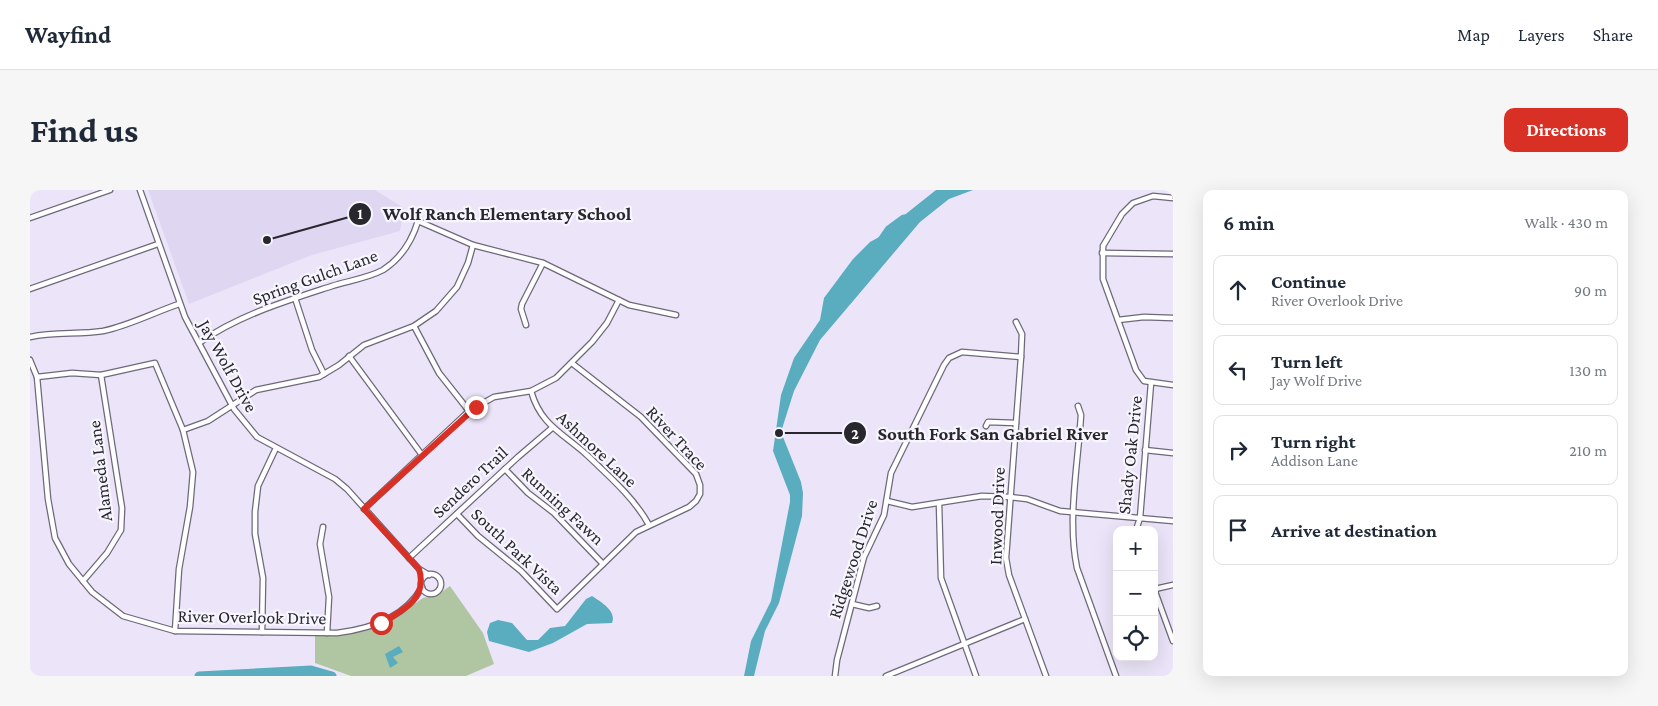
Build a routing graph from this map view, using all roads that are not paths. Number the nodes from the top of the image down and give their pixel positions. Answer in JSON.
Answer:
{"nodes":[{"id":1,"x":110,"y":190,"type":"edge"},
{"id":2,"x":140,"y":190,"type":"edge"},
{"id":3,"x":1173,"y":198,"type":"edge"},
{"id":4,"x":30,"y":218,"type":"edge"},
{"id":5,"x":158,"y":244,"type":"junction"},
{"id":6,"x":473,"y":245,"type":"junction"},
{"id":7,"x":1102,"y":253,"type":"junction"},
{"id":8,"x":1173,"y":254,"type":"edge"},
{"id":9,"x":543,"y":263,"type":"junction"},
{"id":10,"x":30,"y":289,"type":"edge"},
{"id":11,"x":294,"y":298,"type":"junction"},
{"id":12,"x":619,"y":300,"type":"junction"},
{"id":13,"x":179,"y":304,"type":"junction"},
{"id":14,"x":676,"y":315,"type":"dead end"},
{"id":15,"x":1173,"y":318,"type":"edge"},
{"id":16,"x":1118,"y":320,"type":"junction"},
{"id":17,"x":1016,"y":322,"type":"dead end"},
{"id":18,"x":526,"y":325,"type":"dead end"},
{"id":19,"x":414,"y":326,"type":"junction"},
{"id":20,"x":30,"y":337,"type":"edge"},
{"id":21,"x":199,"y":343,"type":"junction"},
{"id":22,"x":349,"y":356,"type":"junction"},
{"id":23,"x":1021,"y":357,"type":"junction"},
{"id":24,"x":30,"y":360,"type":"edge"},
{"id":25,"x":572,"y":364,"type":"junction"},
{"id":26,"x":324,"y":374,"type":"junction"},
{"id":27,"x":101,"y":375,"type":"junction"},
{"id":28,"x":37,"y":377,"type":"junction"},
{"id":29,"x":1151,"y":383,"type":"junction"},
{"id":30,"x":1173,"y":385,"type":"edge"},
{"id":31,"x":531,"y":391,"type":"junction"},
{"id":32,"x":232,"y":406,"type":"junction"},
{"id":33,"x":1078,"y":406,"type":"dead end"},
{"id":34,"x":469,"y":411,"type":"junction"},
{"id":35,"x":1016,"y":423,"type":"junction"},
{"id":36,"x":986,"y":426,"type":"dead end"},
{"id":37,"x":552,"y":428,"type":"junction"},
{"id":38,"x":183,"y":430,"type":"junction"},
{"id":39,"x":276,"y":448,"type":"junction"},
{"id":40,"x":1145,"y":450,"type":"junction"},
{"id":41,"x":1173,"y":453,"type":"edge"},
{"id":42,"x":422,"y":455,"type":"junction"},
{"id":43,"x":504,"y":469,"type":"junction"},
{"id":44,"x":1010,"y":497,"type":"junction"},
{"id":45,"x":887,"y":501,"type":"junction"},
{"id":46,"x":939,"y":503,"type":"junction"},
{"id":47,"x":364,"y":509,"type":"junction"},
{"id":48,"x":1074,"y":513,"type":"junction"},
{"id":49,"x":457,"y":514,"type":"junction"},
{"id":50,"x":1140,"y":518,"type":"junction"},
{"id":51,"x":1173,"y":520,"type":"edge"},
{"id":52,"x":649,"y":525,"type":"junction"},
{"id":53,"x":1137,"y":526,"type":"edge"},
{"id":54,"x":323,"y":527,"type":"dead end"},
{"id":55,"x":409,"y":558,"type":"junction"},
{"id":56,"x":603,"y":564,"type":"junction"},
{"id":57,"x":419,"y":569,"type":"junction"},
{"id":58,"x":429,"y":575,"type":"junction"},
{"id":59,"x":423,"y":579,"type":"junction"},
{"id":60,"x":83,"y":581,"type":"junction"},
{"id":61,"x":1173,"y":586,"type":"edge"},
{"id":62,"x":422,"y":587,"type":"junction"},
{"id":63,"x":1158,"y":588,"type":"edge"},
{"id":64,"x":428,"y":593,"type":"junction"},
{"id":65,"x":417,"y":597,"type":"junction"},
{"id":66,"x":1158,"y":600,"type":"edge"},
{"id":67,"x":852,"y":604,"type":"junction"},
{"id":68,"x":877,"y":606,"type":"dead end"},
{"id":69,"x":558,"y":609,"type":"joint"},
{"id":70,"x":1025,"y":619,"type":"junction"},
{"id":71,"x":175,"y":631,"type":"junction"},
{"id":72,"x":262,"y":632,"type":"junction"},
{"id":73,"x":327,"y":633,"type":"junction"},
{"id":74,"x":1173,"y":641,"type":"edge"},
{"id":75,"x":965,"y":644,"type":"junction"},
{"id":76,"x":903,"y":669,"type":"junction"},
{"id":77,"x":835,"y":676,"type":"edge"},
{"id":78,"x":886,"y":676,"type":"edge"},
{"id":79,"x":905,"y":676,"type":"edge"},
{"id":80,"x":976,"y":676,"type":"edge"},
{"id":81,"x":1046,"y":676,"type":"edge"},
{"id":82,"x":1116,"y":676,"type":"edge"}],
"edges":[{"from":1,"to":4,"type":"street"},
{"from":2,"to":5,"type":"street","name":"Jay Wolf Drive"},
{"from":3,"to":7,"type":"street"},
{"from":5,"to":10,"type":"street"},
{"from":5,"to":13,"type":"street","name":"Jay Wolf Drive"},
{"from":6,"to":9,"type":"street","name":"Spring Gulch Lane"},
{"from":6,"to":11,"type":"street","name":"Spring Gulch Lane"},
{"from":6,"to":19,"type":"street"},
{"from":7,"to":8,"type":"street"},
{"from":7,"to":16,"type":"street"},
{"from":9,"to":12,"type":"street","name":"Spring Gulch Lane"},
{"from":9,"to":18,"type":"street"},
{"from":11,"to":21,"type":"street","name":"Spring Gulch Lane"},
{"from":11,"to":26,"type":"street"},
{"from":12,"to":14,"type":"street","name":"Spring Gulch Lane"},
{"from":12,"to":25,"type":"street"},
{"from":13,"to":20,"type":"street"},
{"from":13,"to":21,"type":"street","name":"Jay Wolf Drive"},
{"from":15,"to":16,"type":"street"},
{"from":16,"to":29,"type":"street"},
{"from":17,"to":23,"type":"street","name":"Inwood Drive"},
{"from":19,"to":22,"type":"street"},
{"from":19,"to":34,"type":"street"},
{"from":21,"to":32,"type":"street","name":"Jay Wolf Drive"},
{"from":22,"to":26,"type":"street"},
{"from":22,"to":42,"type":"street"},
{"from":23,"to":35,"type":"street","name":"Inwood Drive"},
{"from":23,"to":45,"type":"street","name":"Ridgewood Drive"},
{"from":24,"to":28,"type":"street","name":"River Overlook Drive"},
{"from":25,"to":31,"type":"street"},
{"from":25,"to":52,"type":"street","name":"River Trace"},
{"from":26,"to":32,"type":"street"},
{"from":27,"to":28,"type":"street"},
{"from":27,"to":38,"type":"street"},
{"from":27,"to":60,"type":"street","name":"Alameda Lane"},
{"from":28,"to":60,"type":"street","name":"River Overlook Drive"},
{"from":29,"to":30,"type":"street"},
{"from":29,"to":40,"type":"street","name":"Shady Oak Drive"},
{"from":31,"to":34,"type":"street"},
{"from":31,"to":37,"type":"street","name":"Ashmore Lane"},
{"from":32,"to":38,"type":"street"},
{"from":32,"to":39,"type":"street","name":"Jay Wolf Drive"},
{"from":33,"to":48,"type":"street"},
{"from":34,"to":42,"type":"street"},
{"from":35,"to":36,"type":"street"},
{"from":35,"to":44,"type":"street","name":"Inwood Drive"},
{"from":37,"to":43,"type":"street","name":"Sendero Trail"},
{"from":37,"to":52,"type":"street","name":"Ashmore Lane"},
{"from":38,"to":71,"type":"street"},
{"from":39,"to":47,"type":"street","name":"Jay Wolf Drive"},
{"from":39,"to":72,"type":"street"},
{"from":40,"to":41,"type":"street"},
{"from":40,"to":50,"type":"street","name":"Shady Oak Drive"},
{"from":42,"to":47,"type":"street"},
{"from":43,"to":49,"type":"street","name":"Sendero Trail"},
{"from":43,"to":56,"type":"street","name":"Running Fawn"},
{"from":44,"to":46,"type":"street"},
{"from":44,"to":48,"type":"street"},
{"from":44,"to":70,"type":"street","name":"Inwood Drive"},
{"from":45,"to":46,"type":"street"},
{"from":45,"to":67,"type":"street","name":"Ridgewood Drive"},
{"from":46,"to":75,"type":"street"},
{"from":47,"to":55,"type":"street","name":"Jay Wolf Drive"},
{"from":48,"to":50,"type":"street"},
{"from":48,"to":82,"type":"street"},
{"from":49,"to":55,"type":"street","name":"Sendero Trail"},
{"from":49,"to":69,"type":"street","name":"South Park Vista"},
{"from":50,"to":51,"type":"street"},
{"from":50,"to":53,"type":"street","name":"Shady Oak Drive"},
{"from":52,"to":56,"type":"street","name":"River Trace"},
{"from":54,"to":73,"type":"street"},
{"from":55,"to":57,"type":"street","name":"Jay Wolf Drive"},
{"from":56,"to":69,"type":"street","name":"River Trace"},
{"from":57,"to":58,"type":"street","name":"Jay Wolf Drive"},
{"from":57,"to":59,"type":"street","name":"Jay Wolf Drive"},
{"from":58,"to":59,"type":"street"},
{"from":58,"to":64,"type":"street"},
{"from":59,"to":62,"type":"street"},
{"from":60,"to":71,"type":"street","name":"River Overlook Drive"},
{"from":61,"to":63,"type":"street"},
{"from":62,"to":64,"type":"street"},
{"from":62,"to":65,"type":"street"},
{"from":64,"to":65,"type":"street"},
{"from":65,"to":73,"type":"street","name":"River Overlook Drive"},
{"from":66,"to":74,"type":"street"},
{"from":67,"to":68,"type":"street"},
{"from":67,"to":77,"type":"street","name":"Ridgewood Drive"},
{"from":70,"to":75,"type":"street"},
{"from":70,"to":81,"type":"street","name":"Inwood Drive"},
{"from":71,"to":72,"type":"street","name":"River Overlook Drive"},
{"from":72,"to":73,"type":"street","name":"River Overlook Drive"},
{"from":75,"to":76,"type":"street"},
{"from":75,"to":80,"type":"street"},
{"from":76,"to":78,"type":"street"},
{"from":76,"to":79,"type":"street"}]}
